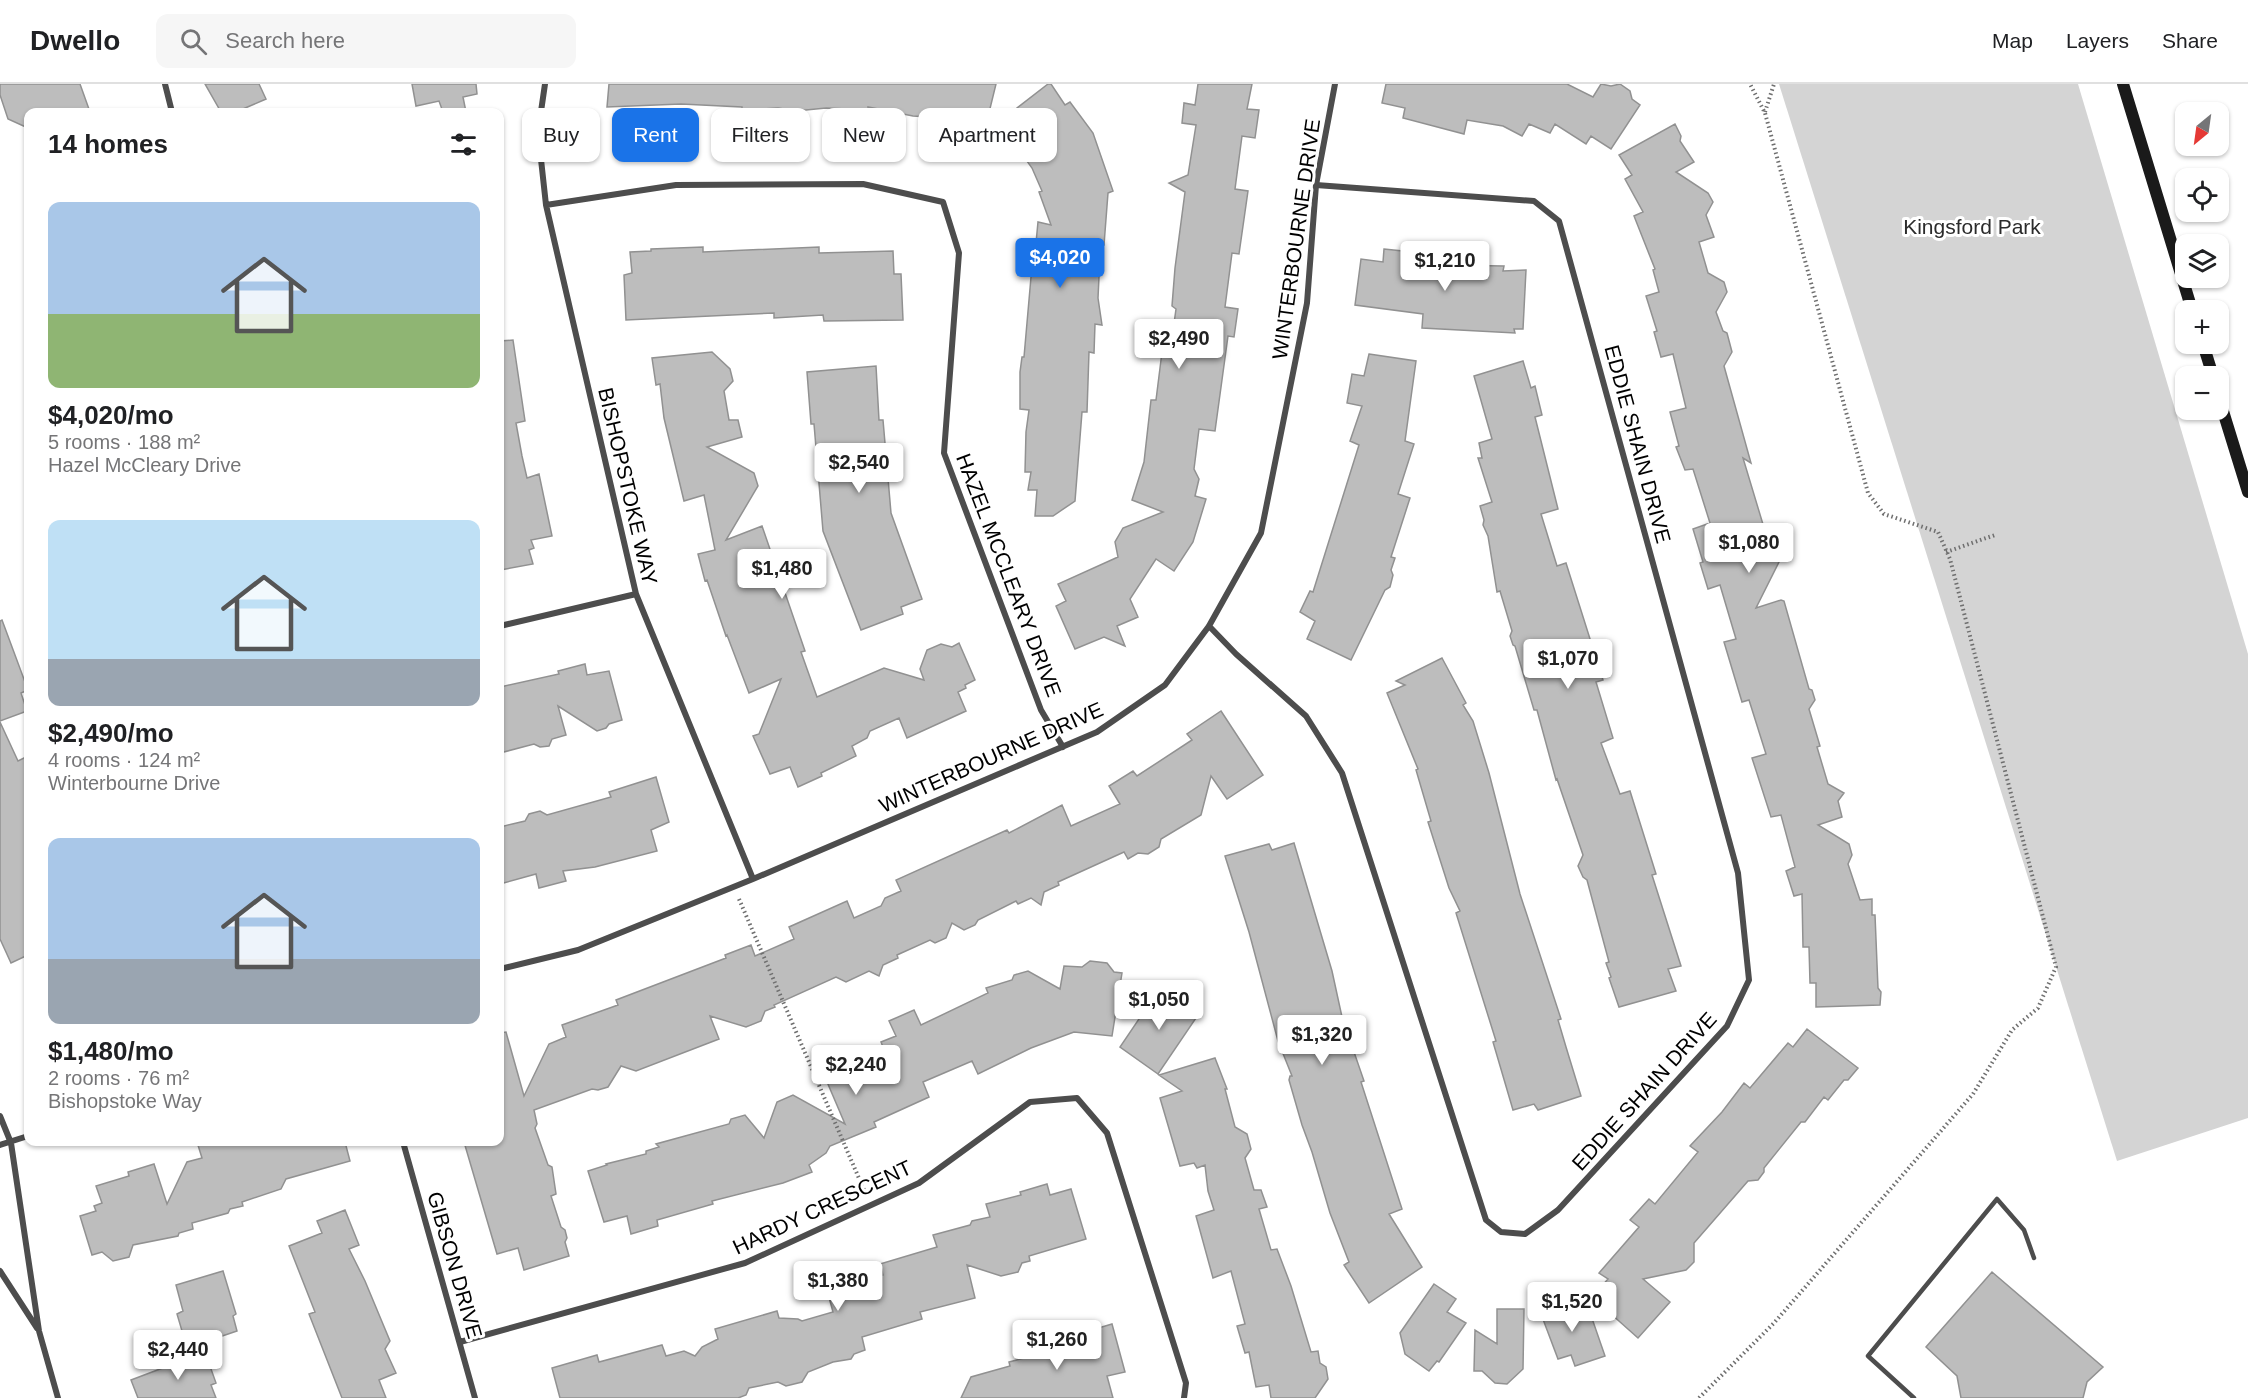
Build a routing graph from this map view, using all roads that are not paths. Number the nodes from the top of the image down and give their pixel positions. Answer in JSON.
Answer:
{"nodes":[{"id":1,"x":165,"y":84,"type":"edge"},
{"id":2,"x":545,"y":84,"type":"edge"},
{"id":3,"x":1335,"y":84,"type":"edge"},
{"id":4,"x":2123,"y":84,"type":"edge"},
{"id":5,"x":171,"y":108,"type":"edge"},
{"id":6,"x":1316,"y":185,"type":"junction"},
{"id":7,"x":546,"y":205,"type":"junction"},
{"id":8,"x":2189,"y":300,"type":"edge"},
{"id":9,"x":2226,"y":420,"type":"edge"},
{"id":10,"x":2248,"y":492,"type":"edge"},
{"id":11,"x":636,"y":594,"type":"junction"},
{"id":12,"x":504,"y":625,"type":"edge"},
{"id":13,"x":1209,"y":626,"type":"junction"},
{"id":14,"x":1063,"y":747,"type":"junction"},
{"id":15,"x":753,"y":879,"type":"junction"},
{"id":16,"x":504,"y":968,"type":"edge"},
{"id":17,"x":0,"y":1116,"type":"edge"},
{"id":18,"x":24,"y":1138,"type":"edge"},
{"id":19,"x":11,"y":1143,"type":"junction"},
{"id":20,"x":0,"y":1145,"type":"edge"},
{"id":21,"x":404,"y":1146,"type":"edge"},
{"id":22,"x":2034,"y":1258,"type":"dead end"},
{"id":23,"x":0,"y":1271,"type":"edge"},
{"id":24,"x":39,"y":1331,"type":"junction"},
{"id":25,"x":460,"y":1342,"type":"junction"},
{"id":26,"x":58,"y":1398,"type":"edge"},
{"id":27,"x":476,"y":1398,"type":"edge"},
{"id":28,"x":1184,"y":1398,"type":"edge"},
{"id":29,"x":1914,"y":1398,"type":"edge"}],
"edges":[{"from":1,"to":5,"type":"street"},
{"from":2,"to":7,"type":"street","name":"BISHOPSTOKE WAY"},
{"from":3,"to":6,"type":"street","name":"WINTERBOURNE DRIVE"},
{"from":4,"to":8,"type":"street"},
{"from":6,"to":13,"type":"street","name":"WINTERBOURNE DRIVE"},
{"from":6,"to":13,"type":"street","name":"EDDIE SHAIN DRIVE"},
{"from":7,"to":11,"type":"street","name":"BISHOPSTOKE WAY"},
{"from":7,"to":14,"type":"street","name":"HAZEL MCCLEARY DRIVE"},
{"from":9,"to":10,"type":"street"},
{"from":11,"to":12,"type":"street"},
{"from":11,"to":15,"type":"street","name":"BISHOPSTOKE WAY"},
{"from":13,"to":14,"type":"street","name":"WINTERBOURNE DRIVE"},
{"from":14,"to":15,"type":"street","name":"WINTERBOURNE DRIVE"},
{"from":15,"to":16,"type":"street","name":"WINTERBOURNE DRIVE"},
{"from":17,"to":19,"type":"street"},
{"from":18,"to":19,"type":"street"},
{"from":19,"to":20,"type":"street"},
{"from":19,"to":24,"type":"street"},
{"from":21,"to":25,"type":"street","name":"GIBSON DRIVE"},
{"from":22,"to":29,"type":"lane"},
{"from":23,"to":24,"type":"street"},
{"from":24,"to":26,"type":"street"},
{"from":25,"to":27,"type":"street","name":"GIBSON DRIVE"},
{"from":25,"to":28,"type":"street","name":"HARDY CRESCENT"}]}
